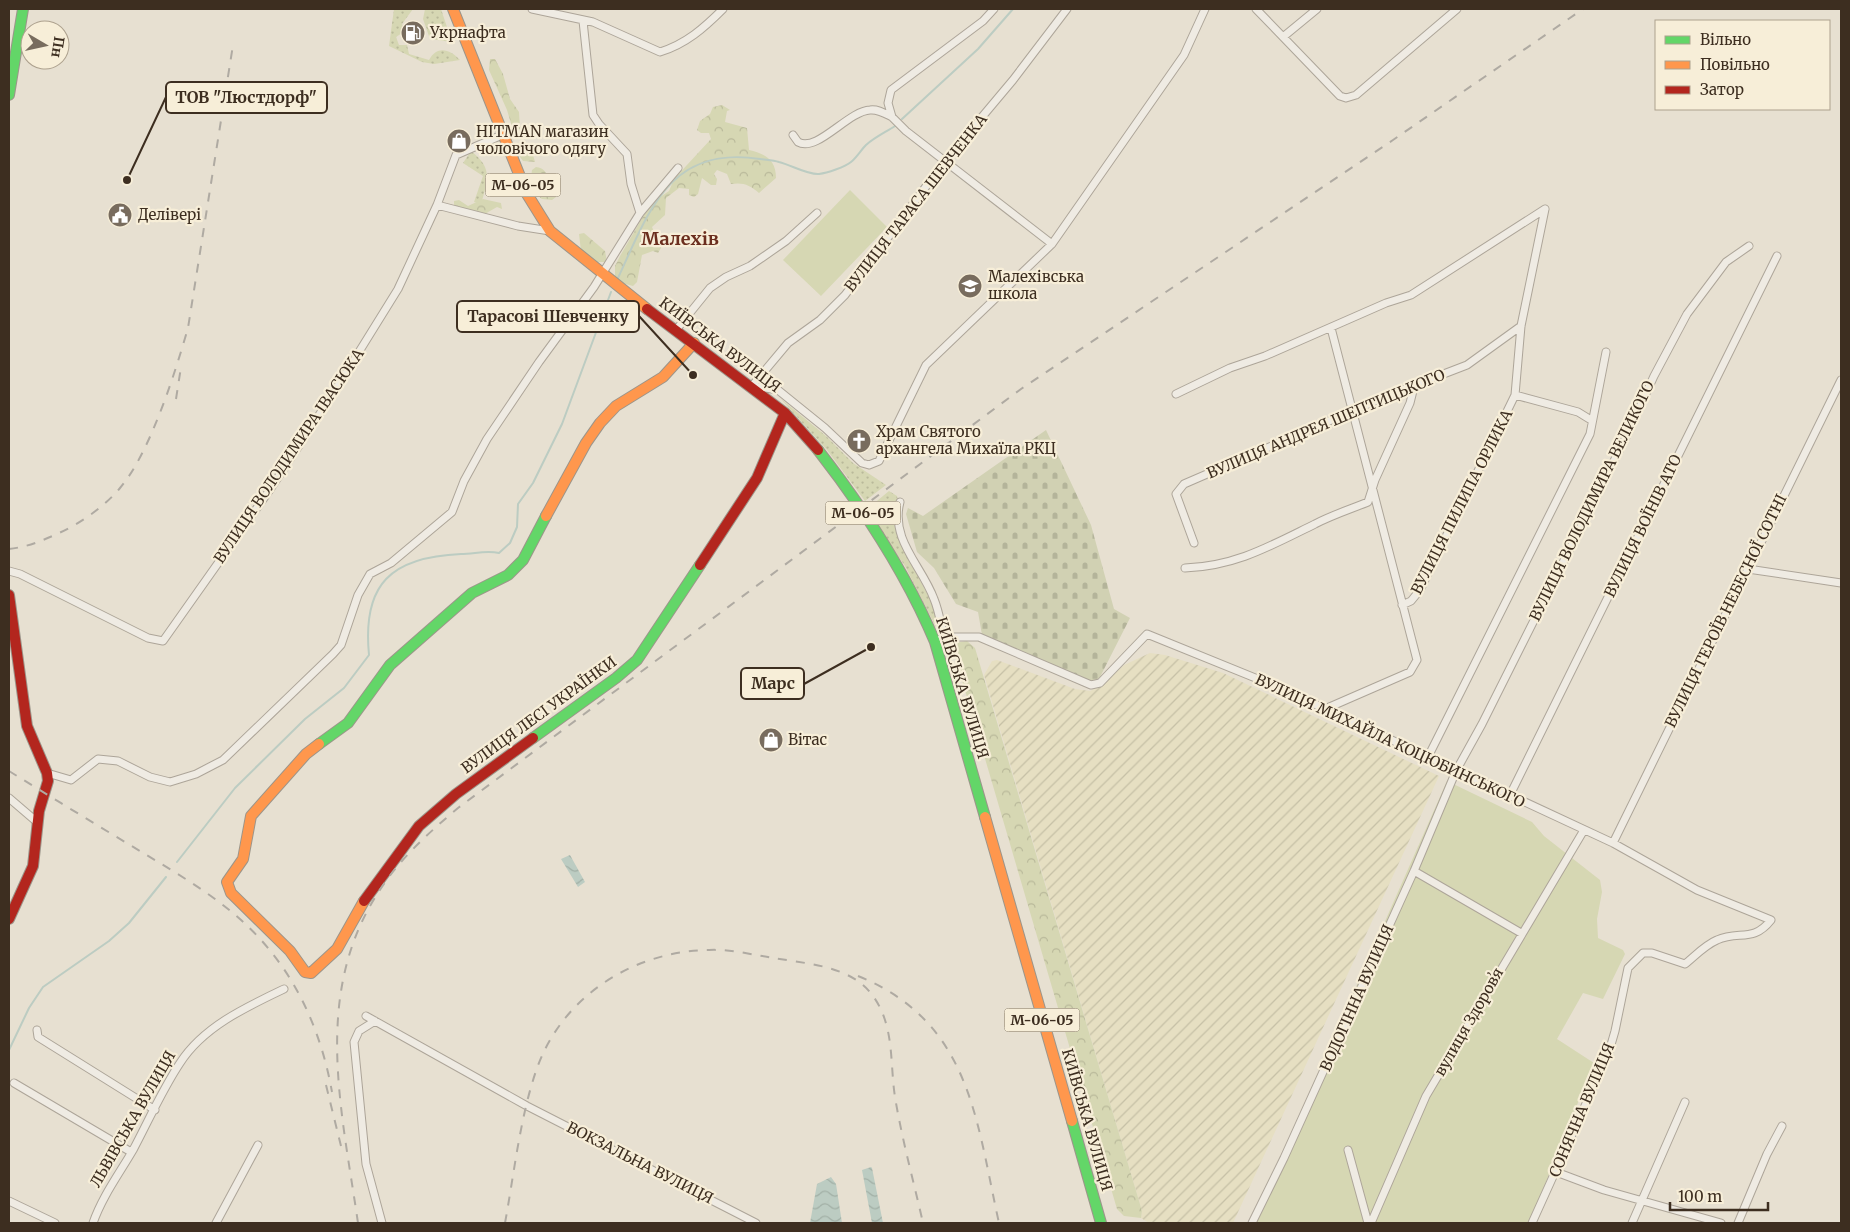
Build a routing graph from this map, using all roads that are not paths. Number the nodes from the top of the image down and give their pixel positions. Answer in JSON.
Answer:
{"nodes":[{"id":1,"x":23,"y":9,"type":"edge"},
{"id":2,"x":453,"y":9,"type":"edge"},
{"id":3,"x":532,"y":9,"type":"edge"},
{"id":4,"x":723,"y":9,"type":"edge"},
{"id":5,"x":994,"y":9,"type":"edge"},
{"id":6,"x":1067,"y":9,"type":"edge"},
{"id":7,"x":1205,"y":9,"type":"edge"},
{"id":8,"x":1256,"y":9,"type":"edge"},
{"id":9,"x":1317,"y":9,"type":"edge"},
{"id":10,"x":1457,"y":9,"type":"edge"},
{"id":11,"x":583,"y":21,"type":"junction"},
{"id":12,"x":1283,"y":37,"type":"junction"},
{"id":13,"x":12,"y":56,"type":"edge"},
{"id":14,"x":9,"y":95,"type":"edge"},
{"id":15,"x":892,"y":117,"type":"junction"},
{"id":16,"x":502,"y":135,"type":"junction"},
{"id":17,"x":793,"y":136,"type":"dead end"},
{"id":18,"x":945,"y":161,"type":"junction"},
{"id":19,"x":678,"y":168,"type":"dead end"},
{"id":20,"x":436,"y":205,"type":"junction"},
{"id":21,"x":640,"y":213,"type":"junction"},
{"id":22,"x":817,"y":214,"type":"dead end"},
{"id":23,"x":550,"y":231,"type":"junction"},
{"id":24,"x":1052,"y":244,"type":"junction"},
{"id":25,"x":1749,"y":246,"type":"dead end"},
{"id":26,"x":1777,"y":256,"type":"dead end"},
{"id":27,"x":603,"y":275,"type":"junction"},
{"id":28,"x":1521,"y":326,"type":"junction"},
{"id":29,"x":1331,"y":328,"type":"junction"},
{"id":30,"x":676,"y":330,"type":"junction"},
{"id":31,"x":694,"y":343,"type":"junction"},
{"id":32,"x":1606,"y":352,"type":"dead end"},
{"id":33,"x":1841,"y":380,"type":"edge"},
{"id":34,"x":752,"y":386,"type":"junction"},
{"id":35,"x":1414,"y":387,"type":"junction"},
{"id":36,"x":1176,"y":394,"type":"dead end"},
{"id":37,"x":1514,"y":395,"type":"junction"},
{"id":38,"x":785,"y":413,"type":"junction"},
{"id":39,"x":1352,"y":413,"type":"junction"},
{"id":40,"x":1591,"y":420,"type":"junction"},
{"id":41,"x":1372,"y":491,"type":"junction"},
{"id":42,"x":900,"y":502,"type":"dead end"},
{"id":43,"x":1194,"y":543,"type":"dead end"},
{"id":44,"x":1185,"y":568,"type":"dead end"},
{"id":45,"x":1748,"y":569,"type":"junction"},
{"id":46,"x":9,"y":571,"type":"edge"},
{"id":47,"x":1841,"y":583,"type":"edge"},
{"id":48,"x":9,"y":594,"type":"edge"},
{"id":49,"x":1402,"y":605,"type":"junction"},
{"id":50,"x":939,"y":640,"type":"junction"},
{"id":51,"x":1325,"y":709,"type":"junction"},
{"id":52,"x":1428,"y":757,"type":"junction"},
{"id":53,"x":1456,"y":771,"type":"junction"},
{"id":54,"x":47,"y":773,"type":"junction"},
{"id":55,"x":1509,"y":796,"type":"junction"},
{"id":56,"x":9,"y":798,"type":"edge"},
{"id":57,"x":38,"y":822,"type":"junction"},
{"id":58,"x":1584,"y":830,"type":"junction"},
{"id":59,"x":1614,"y":844,"type":"junction"},
{"id":60,"x":1414,"y":871,"type":"junction"},
{"id":61,"x":9,"y":919,"type":"edge"},
{"id":62,"x":1522,"y":933,"type":"junction"},
{"id":63,"x":1685,"y":964,"type":"joint"},
{"id":64,"x":284,"y":989,"type":"dead end"},
{"id":65,"x":366,"y":1016,"type":"dead end"},
{"id":66,"x":375,"y":1021,"type":"junction"},
{"id":67,"x":37,"y":1030,"type":"dead end"},
{"id":68,"x":14,"y":1083,"type":"dead end"},
{"id":69,"x":1685,"y":1102,"type":"dead end"},
{"id":70,"x":154,"y":1110,"type":"junction"},
{"id":71,"x":1782,"y":1126,"type":"dead end"},
{"id":72,"x":258,"y":1146,"type":"dead end"},
{"id":73,"x":1348,"y":1150,"type":"dead end"},
{"id":74,"x":131,"y":1152,"type":"junction"},
{"id":75,"x":1556,"y":1172,"type":"junction"},
{"id":76,"x":1641,"y":1200,"type":"junction"},
{"id":77,"x":9,"y":1202,"type":"edge"},
{"id":78,"x":55,"y":1223,"type":"edge"},
{"id":79,"x":93,"y":1223,"type":"edge"},
{"id":80,"x":216,"y":1223,"type":"edge"},
{"id":81,"x":382,"y":1223,"type":"edge"},
{"id":82,"x":756,"y":1223,"type":"edge"},
{"id":83,"x":1101,"y":1223,"type":"edge"},
{"id":84,"x":1252,"y":1223,"type":"edge"},
{"id":85,"x":1370,"y":1223,"type":"edge"},
{"id":86,"x":1532,"y":1223,"type":"edge"},
{"id":87,"x":1632,"y":1223,"type":"edge"},
{"id":88,"x":1721,"y":1223,"type":"edge"},
{"id":89,"x":1738,"y":1223,"type":"edge"}],
"edges":[{"from":1,"to":13,"type":"main road"},
{"from":2,"to":16,"type":"main road","name":"КИЇВСЬКА ВУЛИЦЯ","number":"М-06-05"},
{"from":3,"to":11,"type":"street"},
{"from":4,"to":11,"type":"street"},
{"from":5,"to":15,"type":"street"},
{"from":6,"to":18,"type":"street","name":"ВУЛИЦЯ ТАРАСА ШЕВЧЕНКА"},
{"from":7,"to":24,"type":"street"},
{"from":8,"to":12,"type":"street"},
{"from":9,"to":12,"type":"street"},
{"from":10,"to":12,"type":"street"},
{"from":11,"to":21,"type":"street"},
{"from":13,"to":14,"type":"main road"},
{"from":15,"to":17,"type":"street"},
{"from":15,"to":18,"type":"street"},
{"from":16,"to":20,"type":"street","name":"ВУЛИЦЯ ВОЛОДИМИРА ІВАСЮКА"},
{"from":16,"to":23,"type":"main road","name":"КИЇВСЬКА ВУЛИЦЯ","number":"М-06-05"},
{"from":18,"to":24,"type":"street"},
{"from":18,"to":34,"type":"street","name":"ВУЛИЦЯ ТАРАСА ШЕВЧЕНКА"},
{"from":19,"to":21,"type":"street"},
{"from":20,"to":23,"type":"street"},
{"from":20,"to":46,"type":"street","name":"ВУЛИЦЯ ВОЛОДИМИРА ІВАСЮКА"},
{"from":21,"to":27,"type":"street"},
{"from":22,"to":30,"type":"street"},
{"from":23,"to":27,"type":"main road","name":"КИЇВСЬКА ВУЛИЦЯ","number":"М-06-05"},
{"from":24,"to":34,"type":"street"},
{"from":25,"to":53,"type":"street","name":"ВУЛИЦЯ ВОЛОДИМИРА ВЕЛИКОГО"},
{"from":26,"to":55,"type":"street","name":"ВУЛИЦЯ ВОЇНІВ АТО"},
{"from":27,"to":30,"type":"main road","name":"КИЇВСЬКА ВУЛИЦЯ","number":"М-06-05"},
{"from":27,"to":54,"type":"street"},
{"from":28,"to":29,"type":"street"},
{"from":28,"to":35,"type":"street","name":"ВУЛИЦЯ АНДРЕЯ ШЕПТИЦЬКОГО"},
{"from":28,"to":37,"type":"street"},
{"from":29,"to":36,"type":"street"},
{"from":29,"to":39,"type":"street"},
{"from":30,"to":31,"type":"main road","name":"КИЇВСЬКА ВУЛИЦЯ","number":"М-06-05"},
{"from":31,"to":34,"type":"main road","name":"КИЇВСЬКА ВУЛИЦЯ","number":"М-06-05"},
{"from":31,"to":38,"type":"main road","name":"ВУЛИЦЯ ЛЕСІ УКРАЇНКИ"},
{"from":32,"to":40,"type":"street"},
{"from":33,"to":45,"type":"street","name":"ВУЛИЦЯ ГЕРОЇВ НЕБЕСНОЇ СОТНІ"},
{"from":34,"to":38,"type":"main road","name":"КИЇВСЬКА ВУЛИЦЯ","number":"М-06-05"},
{"from":35,"to":39,"type":"street","name":"ВУЛИЦЯ АНДРЕЯ ШЕПТИЦЬКОГО"},
{"from":35,"to":41,"type":"street"},
{"from":37,"to":40,"type":"street","name":"ВУЛИЦЯ ПИЛИПА ОРЛИКА"},
{"from":37,"to":49,"type":"street","name":"ВУЛИЦЯ ПИЛИПА ОРЛИКА"},
{"from":38,"to":50,"type":"main road","name":"КИЇВСЬКА ВУЛИЦЯ","number":"М-06-05"},
{"from":39,"to":41,"type":"street"},
{"from":39,"to":43,"type":"street","name":"ВУЛИЦЯ АНДРЕЯ ШЕПТИЦЬКОГО"},
{"from":40,"to":52,"type":"street","name":"ВУЛИЦЯ ВОЛОДИМИРА ВЕЛИКОГО"},
{"from":41,"to":44,"type":"street"},
{"from":41,"to":49,"type":"street"},
{"from":42,"to":50,"type":"street"},
{"from":45,"to":47,"type":"street"},
{"from":45,"to":59,"type":"street","name":"ВУЛИЦЯ ГЕРОЇВ НЕБЕСНОЇ СОТНІ"},
{"from":48,"to":54,"type":"main road"},
{"from":49,"to":51,"type":"street","name":"ВУЛИЦЯ ПИЛИПА ОРЛИКА"},
{"from":50,"to":51,"type":"street","name":"ВУЛИЦЯ МИХАЙЛА КОЦЮБИНСЬКОГО"},
{"from":50,"to":83,"type":"main road","name":"КИЇВСЬКА ВУЛИЦЯ","number":"М-06-05"},
{"from":51,"to":52,"type":"street","name":"ВУЛИЦЯ МИХАЙЛА КОЦЮБИНСЬКОГО"},
{"from":52,"to":53,"type":"street","name":"ВУЛИЦЯ МИХАЙЛА КОЦЮБИНСЬКОГО"},
{"from":53,"to":55,"type":"street","name":"ВУЛИЦЯ МИХАЙЛА КОЦЮБИНСЬКОГО"},
{"from":53,"to":60,"type":"street","name":"ВОДОГІННА ВУЛИЦЯ"},
{"from":54,"to":57,"type":"main road"},
{"from":55,"to":58,"type":"street","name":"ВУЛИЦЯ МИХАЙЛА КОЦЮБИНСЬКОГО"},
{"from":56,"to":57,"type":"street"},
{"from":57,"to":61,"type":"main road"},
{"from":58,"to":59,"type":"street","name":"ВУЛИЦЯ МИХАЙЛА КОЦЮБИНСЬКОГО"},
{"from":58,"to":62,"type":"street","name":"вулиця Здоровʼя"},
{"from":59,"to":63,"type":"street","name":"ВУЛИЦЯ МИХАЙЛА КОЦЮБИНСЬКОГО"},
{"from":60,"to":62,"type":"street"},
{"from":60,"to":84,"type":"street","name":"ВОДОГІННА ВУЛИЦЯ"},
{"from":62,"to":85,"type":"street","name":"вулиця Здоровʼя"},
{"from":63,"to":75,"type":"street","name":"СОНЯЧНА ВУЛИЦЯ"},
{"from":64,"to":70,"type":"street","name":"ЛЬВІВСЬКА ВУЛИЦЯ"},
{"from":65,"to":66,"type":"street"},
{"from":66,"to":81,"type":"street"},
{"from":66,"to":82,"type":"street","name":"ВОКЗАЛЬНА ВУЛИЦЯ"},
{"from":67,"to":70,"type":"street"},
{"from":68,"to":74,"type":"street"},
{"from":69,"to":76,"type":"street"},
{"from":70,"to":74,"type":"street","name":"ЛЬВІВСЬКА ВУЛИЦЯ"},
{"from":71,"to":89,"type":"street"},
{"from":72,"to":80,"type":"street"},
{"from":73,"to":85,"type":"street"},
{"from":74,"to":79,"type":"street","name":"ЛЬВІВСЬКА ВУЛИЦЯ"},
{"from":75,"to":76,"type":"street"},
{"from":75,"to":86,"type":"street","name":"СОНЯЧНА ВУЛИЦЯ"},
{"from":76,"to":87,"type":"street"},
{"from":76,"to":88,"type":"street"},
{"from":77,"to":78,"type":"street"}]}
